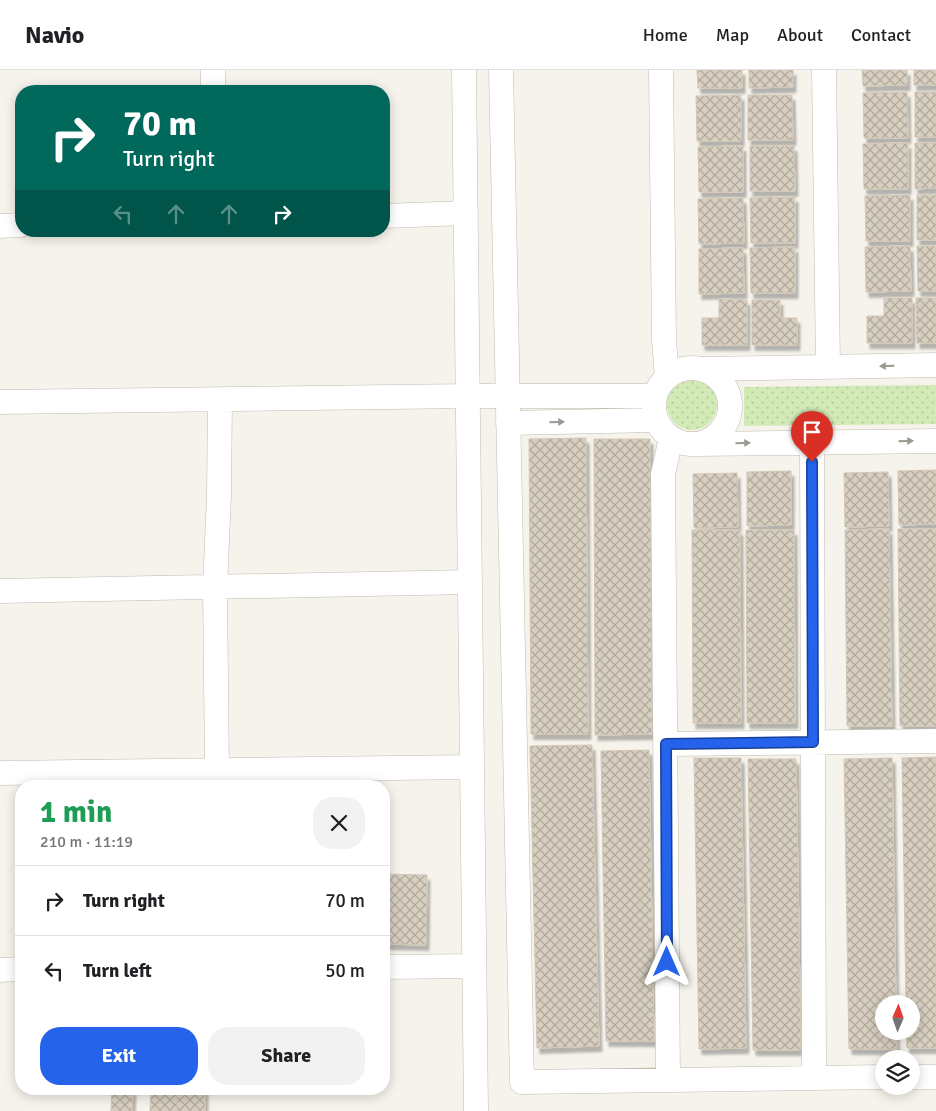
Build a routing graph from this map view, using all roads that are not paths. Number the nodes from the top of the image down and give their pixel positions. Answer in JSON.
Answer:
{"nodes":[{"id":1,"x":213,"y":70,"type":"edge"},
{"id":2,"x":464,"y":70,"type":"edge"},
{"id":3,"x":501,"y":70,"type":"edge"},
{"id":4,"x":661,"y":70,"type":"edge"},
{"id":5,"x":824,"y":70,"type":"edge"},
{"id":6,"x":213,"y":85,"type":"edge"},
{"id":7,"x":466,"y":213,"type":"junction"},
{"id":8,"x":390,"y":216,"type":"edge"},
{"id":9,"x":15,"y":225,"type":"edge"},
{"id":10,"x":0,"y":226,"type":"edge"},
{"id":11,"x":936,"y":365,"type":"edge"},
{"id":12,"x":828,"y":367,"type":"junction"},
{"id":13,"x":703,"y":369,"type":"junction"},
{"id":14,"x":667,"y":376,"type":"junction"},
{"id":15,"x":468,"y":396,"type":"junction"},
{"id":16,"x":654,"y":396,"type":"junction"},
{"id":17,"x":507,"y":397,"type":"junction"},
{"id":18,"x":220,"y":399,"type":"junction"},
{"id":19,"x":0,"y":402,"type":"edge"},
{"id":20,"x":655,"y":420,"type":"junction"},
{"id":21,"x":508,"y":423,"type":"junction"},
{"id":22,"x":671,"y":438,"type":"junction"},
{"id":23,"x":936,"y":440,"type":"edge"},
{"id":24,"x":812,"y":442,"type":"junction"},
{"id":25,"x":694,"y":444,"type":"junction"},
{"id":26,"x":470,"y":582,"type":"junction"},
{"id":27,"x":215,"y":587,"type":"junction"},
{"id":28,"x":0,"y":591,"type":"edge"},
{"id":29,"x":936,"y":740,"type":"edge"},
{"id":30,"x":813,"y":742,"type":"junction"},
{"id":31,"x":666,"y":744,"type":"junction"},
{"id":32,"x":472,"y":767,"type":"junction"},
{"id":33,"x":217,"y":770,"type":"junction"},
{"id":34,"x":0,"y":773,"type":"edge"},
{"id":35,"x":474,"y":966,"type":"junction"},
{"id":36,"x":390,"y":967,"type":"edge"},
{"id":37,"x":0,"y":970,"type":"edge"},
{"id":38,"x":15,"y":970,"type":"edge"},
{"id":39,"x":875,"y":1077,"type":"edge"},
{"id":40,"x":920,"y":1077,"type":"edge"},
{"id":41,"x":936,"y":1077,"type":"edge"},
{"id":42,"x":814,"y":1078,"type":"junction"},
{"id":43,"x":668,"y":1080,"type":"junction"},
{"id":44,"x":476,"y":1111,"type":"edge"}],
"edges":[{"from":1,"to":6,"type":"street"},
{"from":2,"to":7,"type":"street"},
{"from":3,"to":17,"type":"street"},
{"from":4,"to":14,"type":"street"},
{"from":5,"to":12,"type":"street"},
{"from":7,"to":8,"type":"street"},
{"from":7,"to":15,"type":"street"},
{"from":9,"to":10,"type":"street"},
{"from":11,"to":12,"type":"street","one_way":true},
{"from":12,"to":13,"type":"street"},
{"from":13,"to":14,"type":"street"},
{"from":13,"to":25,"type":"street"},
{"from":14,"to":16,"type":"street"},
{"from":15,"to":17,"type":"street"},
{"from":15,"to":18,"type":"street"},
{"from":15,"to":26,"type":"street"},
{"from":16,"to":17,"type":"street"},
{"from":16,"to":20,"type":"street"},
{"from":17,"to":21,"type":"street"},
{"from":18,"to":19,"type":"street"},
{"from":18,"to":27,"type":"street"},
{"from":21,"to":20,"type":"street","one_way":true},
{"from":20,"to":22,"type":"street"},
{"from":21,"to":43,"type":"street"},
{"from":22,"to":25,"type":"street"},
{"from":22,"to":31,"type":"street"},
{"from":24,"to":23,"type":"street","one_way":true},
{"from":25,"to":24,"type":"street","one_way":true},
{"from":24,"to":30,"type":"street"},
{"from":26,"to":27,"type":"street"},
{"from":26,"to":32,"type":"street"},
{"from":27,"to":28,"type":"street"},
{"from":27,"to":33,"type":"street"},
{"from":29,"to":30,"type":"street"},
{"from":30,"to":31,"type":"street"},
{"from":30,"to":42,"type":"street"},
{"from":31,"to":43,"type":"street"},
{"from":32,"to":33,"type":"street"},
{"from":32,"to":35,"type":"street"},
{"from":33,"to":34,"type":"street"},
{"from":35,"to":36,"type":"street"},
{"from":35,"to":44,"type":"street"},
{"from":37,"to":38,"type":"street"},
{"from":39,"to":42,"type":"street"},
{"from":40,"to":41,"type":"street"},
{"from":42,"to":43,"type":"street"}]}
